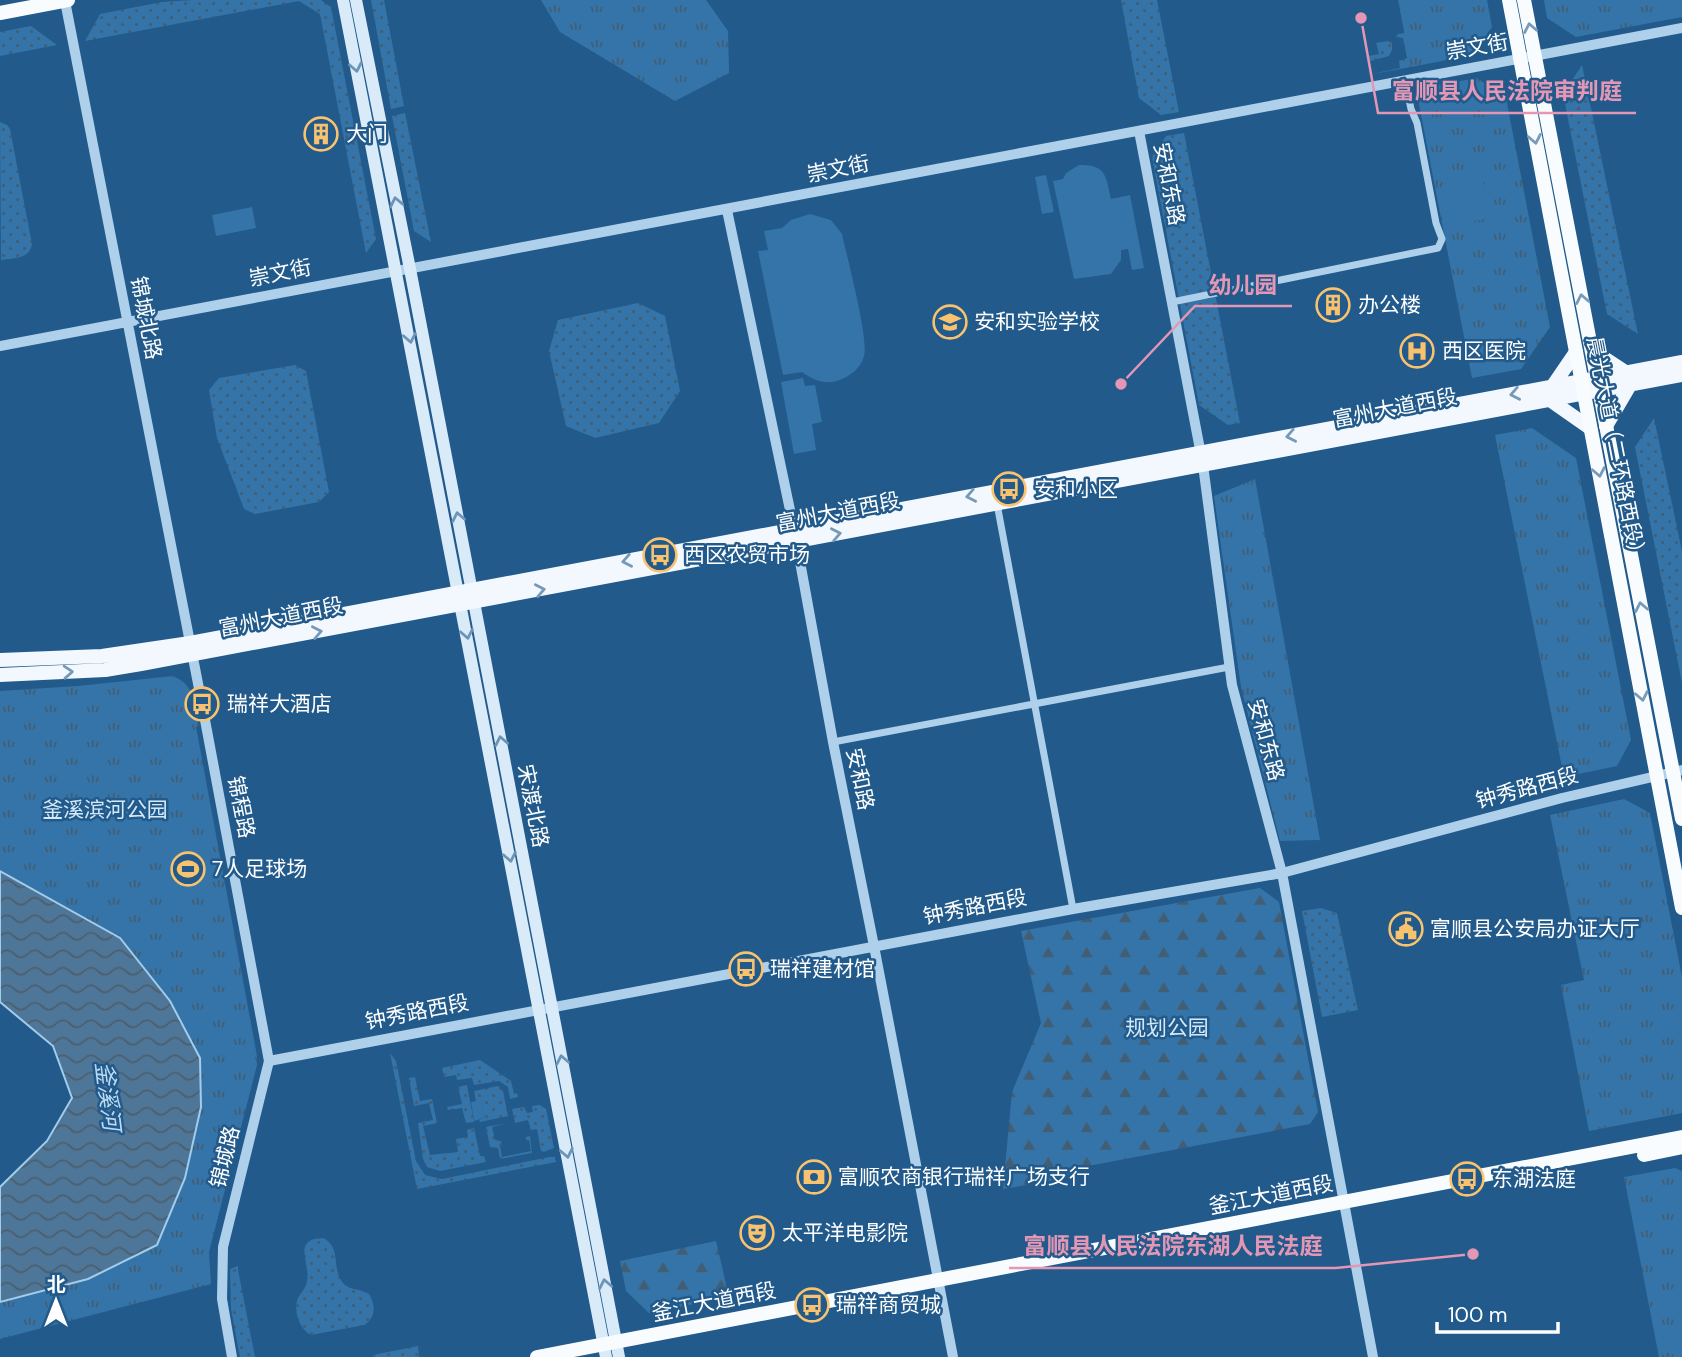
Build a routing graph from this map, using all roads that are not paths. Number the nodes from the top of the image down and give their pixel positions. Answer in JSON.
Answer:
{"nodes":[{"id":1,"x":66,"y":0,"type":"edge"},
{"id":2,"x":343,"y":0,"type":"edge"},
{"id":3,"x":356,"y":0,"type":"edge"},
{"id":4,"x":1509,"y":0,"type":"edge"},
{"id":5,"x":1524,"y":0,"type":"edge"},
{"id":6,"x":0,"y":13,"type":"edge"},
{"id":7,"x":1682,"y":28,"type":"edge"},
{"id":8,"x":1528,"y":57,"type":"junction"},
{"id":9,"x":1405,"y":80,"type":"junction"},
{"id":10,"x":1139,"y":131,"type":"junction"},
{"id":11,"x":727,"y":210,"type":"junction"},
{"id":12,"x":411,"y":269,"type":"junction"},
{"id":13,"x":397,"y":271,"type":"junction"},
{"id":14,"x":1172,"y":302,"type":"junction"},
{"id":15,"x":127,"y":322,"type":"junction"},
{"id":16,"x":0,"y":346,"type":"edge"},
{"id":17,"x":1592,"y":350,"type":"junction"},
{"id":18,"x":1576,"y":352,"type":"junction"},
{"id":19,"x":1682,"y":362,"type":"edge"},
{"id":20,"x":1682,"y":375,"type":"edge"},
{"id":21,"x":1628,"y":379,"type":"junction"},
{"id":22,"x":1598,"y":384,"type":"junction"},
{"id":23,"x":1583,"y":387,"type":"junction"},
{"id":24,"x":1551,"y":393,"type":"junction"},
{"id":25,"x":1606,"y":426,"type":"junction"},
{"id":26,"x":1590,"y":428,"type":"junction"},
{"id":27,"x":1201,"y":459,"type":"junction"},
{"id":28,"x":997,"y":504,"type":"junction"},
{"id":29,"x":795,"y":536,"type":"junction"},
{"id":30,"x":467,"y":597,"type":"junction"},
{"id":31,"x":191,"y":649,"type":"junction"},
{"id":32,"x":0,"y":660,"type":"edge"},
{"id":33,"x":1229,"y":667,"type":"junction"},
{"id":34,"x":0,"y":675,"type":"edge"},
{"id":35,"x":1035,"y":704,"type":"junction"},
{"id":36,"x":833,"y":742,"type":"junction"},
{"id":37,"x":1677,"y":771,"type":"edge"},
{"id":38,"x":1657,"y":776,"type":"junction"},
{"id":39,"x":1682,"y":818,"type":"edge"},
{"id":40,"x":1282,"y":873,"type":"junction"},
{"id":41,"x":1682,"y":908,"type":"edge"},
{"id":42,"x":1073,"y":909,"type":"junction"},
{"id":43,"x":874,"y":946,"type":"junction"},
{"id":44,"x":545,"y":1007,"type":"junction"},
{"id":45,"x":269,"y":1060,"type":"junction"},
{"id":46,"x":1682,"y":1137,"type":"edge"},
{"id":47,"x":1682,"y":1147,"type":"edge"},
{"id":48,"x":1344,"y":1207,"type":"junction"},
{"id":49,"x":939,"y":1285,"type":"junction"},
{"id":50,"x":611,"y":1351,"type":"edge"},
{"id":51,"x":232,"y":1357,"type":"edge"},
{"id":52,"x":537,"y":1357,"type":"edge"},
{"id":53,"x":584,"y":1357,"type":"edge"},
{"id":54,"x":953,"y":1357,"type":"edge"},
{"id":55,"x":1373,"y":1357,"type":"edge"}],
"edges":[{"from":1,"to":6,"type":"highway"},
{"from":1,"to":15,"type":"street","name":"锦城北路"},
{"from":2,"to":13,"type":"main road","name":"宋渡北路","one_way":true},
{"from":12,"to":3,"type":"main road","name":"宋渡北路","one_way":true},
{"from":4,"to":8,"type":"highway","name":"晨光大道（二环路西段）"},
{"from":8,"to":5,"type":"highway","name":"晨光大道（二环路西段）","one_way":true},
{"from":7,"to":8,"type":"street","name":"崇文街"},
{"from":8,"to":9,"type":"street","name":"崇文街"},
{"from":17,"to":8,"type":"highway","name":"晨光大道（二环路西段）","one_way":true},
{"from":8,"to":18,"type":"highway","name":"晨光大道（二环路西段）","one_way":true},
{"from":9,"to":10,"type":"street","name":"崇文街"},
{"from":9,"to":14,"type":"street"},
{"from":10,"to":11,"type":"street","name":"崇文街"},
{"from":10,"to":14,"type":"street","name":"安和东路"},
{"from":11,"to":12,"type":"street","name":"崇文街"},
{"from":11,"to":29,"type":"street","name":"安和路"},
{"from":12,"to":13,"type":"street","name":"崇文街"},
{"from":30,"to":12,"type":"main road","name":"宋渡北路","one_way":true},
{"from":13,"to":15,"type":"street","name":"崇文街"},
{"from":13,"to":30,"type":"main road","name":"宋渡北路","one_way":true},
{"from":14,"to":27,"type":"street","name":"安和东路"},
{"from":15,"to":16,"type":"street","name":"崇文街"},
{"from":15,"to":31,"type":"street","name":"锦城北路"},
{"from":17,"to":21,"type":"main road"},
{"from":17,"to":22,"type":"highway","name":"晨光大道（二环路西段）"},
{"from":18,"to":23,"type":"highway","name":"晨光大道（二环路西段）"},
{"from":18,"to":24,"type":"main road"},
{"from":19,"to":21,"type":"main road","name":"富州大道西段"},
{"from":20,"to":21,"type":"main road","name":"富州大道西段"},
{"from":21,"to":22,"type":"main road","name":"富州大道西段"},
{"from":21,"to":25,"type":"main road"},
{"from":22,"to":23,"type":"main road","name":"富州大道西段"},
{"from":22,"to":25,"type":"highway","name":"晨光大道（二环路西段）"},
{"from":23,"to":24,"type":"main road","name":"富州大道西段"},
{"from":23,"to":26,"type":"highway","name":"晨光大道（二环路西段）"},
{"from":24,"to":26,"type":"main road"},
{"from":24,"to":27,"type":"main road","name":"富州大道西段"},
{"from":37,"to":25,"type":"highway","name":"晨光大道（二环路西段）","one_way":true},
{"from":26,"to":38,"type":"highway","name":"晨光大道（二环路西段）","one_way":true},
{"from":27,"to":28,"type":"main road","name":"富州大道西段"},
{"from":27,"to":29,"type":"main road","name":"富州大道西段","one_way":true},
{"from":27,"to":33,"type":"street","name":"安和东路"},
{"from":29,"to":28,"type":"main road","name":"富州大道西段","one_way":true},
{"from":28,"to":35,"type":"street"},
{"from":29,"to":30,"type":"main road","name":"富州大道西段"},
{"from":29,"to":36,"type":"street","name":"安和路"},
{"from":30,"to":31,"type":"main road","name":"富州大道西段"},
{"from":30,"to":44,"type":"main road","name":"宋渡北路"},
{"from":31,"to":32,"type":"main road","name":"富州大道西段"},
{"from":34,"to":31,"type":"main road","name":"富州大道西段","one_way":true},
{"from":31,"to":45,"type":"street","name":"锦程路"},
{"from":33,"to":35,"type":"street"},
{"from":33,"to":40,"type":"street","name":"安和东路"},
{"from":35,"to":36,"type":"street"},
{"from":35,"to":42,"type":"street"},
{"from":36,"to":43,"type":"street","name":"安和路"},
{"from":37,"to":38,"type":"street","name":"钟秀路西段"},
{"from":37,"to":39,"type":"highway","name":"晨光大道（二环路西段）"},
{"from":38,"to":40,"type":"street","name":"钟秀路西段"},
{"from":38,"to":41,"type":"highway","name":"晨光大道（二环路西段）"},
{"from":40,"to":42,"type":"street","name":"钟秀路西段"},
{"from":40,"to":48,"type":"street","name":"安和东路"},
{"from":42,"to":43,"type":"street","name":"钟秀路西段"},
{"from":43,"to":44,"type":"street","name":"钟秀路西段"},
{"from":43,"to":49,"type":"street","name":"安和路"},
{"from":44,"to":45,"type":"street","name":"钟秀路西段"},
{"from":44,"to":50,"type":"main road","name":"宋渡北路"},
{"from":45,"to":51,"type":"street","name":"锦城路"},
{"from":46,"to":48,"type":"highway","name":"釜江大道西段"},
{"from":47,"to":48,"type":"highway","name":"釜江大道西段"},
{"from":48,"to":49,"type":"highway","name":"釜江大道西段"},
{"from":48,"to":55,"type":"street","name":"安和东路"},
{"from":49,"to":50,"type":"highway","name":"釜江大道西段"},
{"from":49,"to":54,"type":"street","name":"安和路"},
{"from":50,"to":52,"type":"highway","name":"釜江大道西段"},
{"from":50,"to":53,"type":"highway","name":"釜江大道西段"}]}
